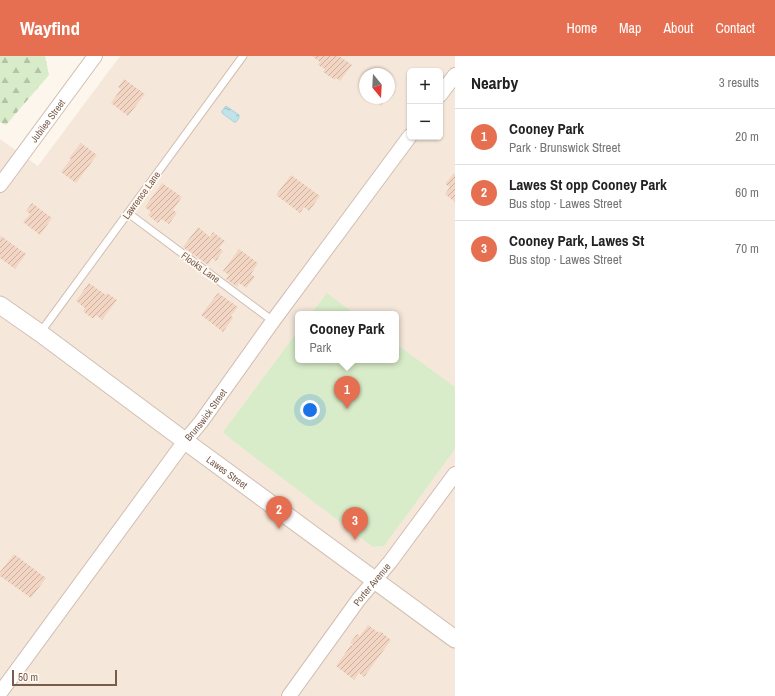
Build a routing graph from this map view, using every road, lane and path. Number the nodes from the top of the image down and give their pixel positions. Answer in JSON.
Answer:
{"nodes":[{"id":1,"x":95,"y":56,"type":"edge"},
{"id":2,"x":243,"y":56,"type":"edge"},
{"id":3,"x":455,"y":75,"type":"edge"},
{"id":4,"x":443,"y":92,"type":"edge"},
{"id":5,"x":407,"y":140,"type":"edge"},
{"id":6,"x":0,"y":185,"type":"edge"},
{"id":7,"x":128,"y":213,"type":"junction"},
{"id":8,"x":2,"y":311,"type":"edge"},
{"id":9,"x":273,"y":321,"type":"junction"},
{"id":10,"x":40,"y":333,"type":"junction"},
{"id":11,"x":185,"y":441,"type":"junction"},
{"id":12,"x":455,"y":474,"type":"edge"},
{"id":13,"x":375,"y":580,"type":"junction"},
{"id":14,"x":455,"y":639,"type":"edge"},
{"id":15,"x":0,"y":693,"type":"edge"},
{"id":16,"x":289,"y":696,"type":"edge"}],
"edges":[{"from":1,"to":6,"type":"street","name":"Jubilee Street"},
{"from":2,"to":7,"type":"lane","name":"Lawrence Lane"},
{"from":3,"to":4,"type":"street"},
{"from":5,"to":9,"type":"street","name":"Brunswick Street"},
{"from":7,"to":9,"type":"lane","name":"Flooks Lane"},
{"from":7,"to":10,"type":"lane","name":"Lawrence Lane"},
{"from":8,"to":10,"type":"street","name":"Lawes Street"},
{"from":9,"to":11,"type":"street","name":"Brunswick Street"},
{"from":10,"to":11,"type":"street","name":"Lawes Street"},
{"from":11,"to":13,"type":"street","name":"Lawes Street"},
{"from":11,"to":15,"type":"street","name":"Brunswick Street"},
{"from":12,"to":13,"type":"street","name":"Porter Avenue"},
{"from":13,"to":14,"type":"street","name":"Lawes Street"},
{"from":13,"to":16,"type":"street","name":"Porter Avenue"}]}
